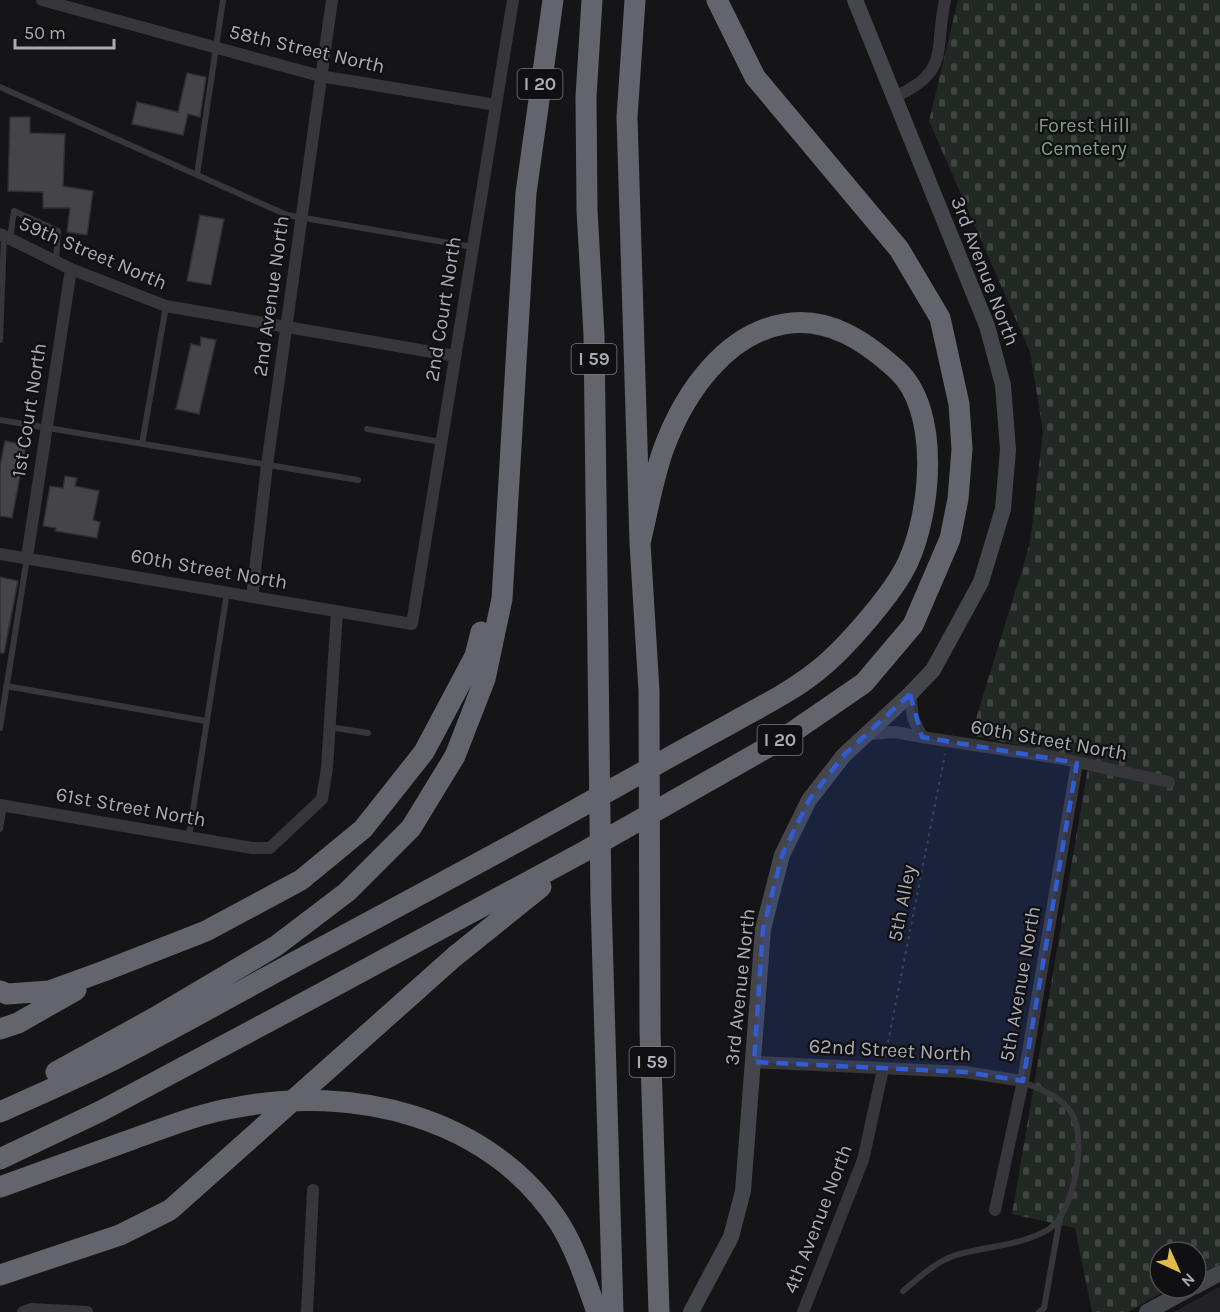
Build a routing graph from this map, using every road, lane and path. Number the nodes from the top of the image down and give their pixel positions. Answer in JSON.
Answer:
{"nodes":[{"id":1,"x":42,"y":0,"type":"edge"},
{"id":2,"x":223,"y":0,"type":"edge"},
{"id":3,"x":332,"y":0,"type":"edge"},
{"id":4,"x":513,"y":0,"type":"edge"},
{"id":5,"x":553,"y":0,"type":"edge"},
{"id":6,"x":592,"y":0,"type":"edge"},
{"id":7,"x":635,"y":0,"type":"edge"},
{"id":8,"x":717,"y":0,"type":"edge"},
{"id":9,"x":855,"y":0,"type":"edge"},
{"id":10,"x":945,"y":0,"type":"edge"},
{"id":11,"x":216,"y":49,"type":"junction"},
{"id":12,"x":320,"y":76,"type":"junction"},
{"id":13,"x":0,"y":87,"type":"edge"},
{"id":14,"x":894,"y":97,"type":"junction"},
{"id":15,"x":496,"y":105,"type":"junction"},
{"id":16,"x":197,"y":175,"type":"junction"},
{"id":17,"x":300,"y":218,"type":"junction"},
{"id":18,"x":5,"y":236,"type":"edge"},
{"id":19,"x":473,"y":247,"type":"junction"},
{"id":20,"x":56,"y":262,"type":"junction"},
{"id":21,"x":71,"y":269,"type":"junction"},
{"id":22,"x":166,"y":306,"type":"junction"},
{"id":23,"x":287,"y":327,"type":"junction"},
{"id":24,"x":0,"y":340,"type":"edge"},
{"id":25,"x":455,"y":356,"type":"junction"},
{"id":26,"x":0,"y":420,"type":"edge"},
{"id":27,"x":45,"y":427,"type":"junction"},
{"id":28,"x":367,"y":429,"type":"dead end"},
{"id":29,"x":441,"y":442,"type":"junction"},
{"id":30,"x":142,"y":444,"type":"junction"},
{"id":31,"x":267,"y":465,"type":"junction"},
{"id":32,"x":358,"y":480,"type":"dead end"},
{"id":33,"x":505,"y":538,"type":"junction"},
{"id":34,"x":640,"y":543,"type":"junction"},
{"id":35,"x":0,"y":554,"type":"edge"},
{"id":36,"x":27,"y":557,"type":"junction"},
{"id":37,"x":227,"y":592,"type":"junction"},
{"id":38,"x":252,"y":597,"type":"junction"},
{"id":39,"x":337,"y":611,"type":"junction"},
{"id":40,"x":412,"y":624,"type":"joint"},
{"id":41,"x":6,"y":686,"type":"junction"},
{"id":42,"x":910,"y":694,"type":"junction"},
{"id":43,"x":206,"y":721,"type":"junction"},
{"id":44,"x":329,"y":727,"type":"junction"},
{"id":45,"x":0,"y":728,"type":"edge"},
{"id":46,"x":368,"y":733,"type":"dead end"},
{"id":47,"x":868,"y":734,"type":"junction"},
{"id":48,"x":922,"y":737,"type":"junction"},
{"id":49,"x":947,"y":742,"type":"junction"},
{"id":50,"x":1077,"y":763,"type":"junction"},
{"id":51,"x":1169,"y":782,"type":"dead end"},
{"id":52,"x":2,"y":805,"type":"edge"},
{"id":53,"x":0,"y":829,"type":"edge"},
{"id":54,"x":189,"y":836,"type":"junction"},
{"id":55,"x":586,"y":850,"type":"junction"},
{"id":56,"x":104,"y":971,"type":"junction"},
{"id":57,"x":0,"y":991,"type":"edge"},
{"id":58,"x":0,"y":1029,"type":"edge"},
{"id":59,"x":754,"y":1062,"type":"junction"},
{"id":60,"x":883,"y":1069,"type":"junction"},
{"id":61,"x":1023,"y":1082,"type":"junction"},
{"id":62,"x":0,"y":1102,"type":"edge"},
{"id":63,"x":0,"y":1112,"type":"edge"},
{"id":64,"x":0,"y":1159,"type":"edge"},
{"id":65,"x":0,"y":1187,"type":"edge"},
{"id":66,"x":313,"y":1190,"type":"dead end"},
{"id":67,"x":995,"y":1210,"type":"dead end"},
{"id":68,"x":1060,"y":1218,"type":"junction"},
{"id":69,"x":0,"y":1275,"type":"edge"},
{"id":70,"x":903,"y":1291,"type":"dead end"},
{"id":71,"x":1169,"y":1300,"type":"edge"},
{"id":72,"x":595,"y":1305,"type":"edge"},
{"id":73,"x":27,"y":1311,"type":"edge"},
{"id":74,"x":87,"y":1312,"type":"edge"},
{"id":75,"x":307,"y":1312,"type":"edge"},
{"id":76,"x":613,"y":1312,"type":"edge"},
{"id":77,"x":658,"y":1312,"type":"edge"},
{"id":78,"x":691,"y":1312,"type":"edge"},
{"id":79,"x":803,"y":1312,"type":"edge"},
{"id":80,"x":1039,"y":1312,"type":"edge"},
{"id":81,"x":1147,"y":1312,"type":"edge"}],
"edges":[{"from":1,"to":11,"type":"street","name":"58th Street North"},
{"from":2,"to":11,"type":"lane"},
{"from":3,"to":12,"type":"street","name":"2nd Avenue North"},
{"from":4,"to":15,"type":"street","name":"2nd Court North"},
{"from":5,"to":33,"type":"highway","number":"I 20"},
{"from":6,"to":76,"type":"highway","number":"I 59"},
{"from":7,"to":34,"type":"highway","number":"I 59"},
{"from":8,"to":55,"type":"highway","number":"I 20"},
{"from":9,"to":14,"type":"street","name":"3rd Avenue North"},
{"from":10,"to":14,"type":"street"},
{"from":11,"to":12,"type":"street","name":"58th Street North"},
{"from":11,"to":16,"type":"lane"},
{"from":12,"to":15,"type":"street","name":"58th Street North"},
{"from":12,"to":17,"type":"street","name":"2nd Avenue North"},
{"from":13,"to":16,"type":"lane"},
{"from":14,"to":42,"type":"street","name":"3rd Avenue North"},
{"from":15,"to":19,"type":"street","name":"2nd Court North"},
{"from":16,"to":17,"type":"lane"},
{"from":17,"to":19,"type":"lane"},
{"from":17,"to":23,"type":"street","name":"2nd Avenue North"},
{"from":18,"to":20,"type":"street","name":"59th Street North"},
{"from":18,"to":20,"type":"lane"},
{"from":18,"to":24,"type":"lane"},
{"from":19,"to":25,"type":"street","name":"2nd Court North"},
{"from":20,"to":21,"type":"street","name":"59th Street North"},
{"from":21,"to":22,"type":"street","name":"59th Street North"},
{"from":21,"to":27,"type":"street","name":"1st Court North"},
{"from":22,"to":23,"type":"street","name":"59th Street North"},
{"from":22,"to":30,"type":"lane"},
{"from":23,"to":25,"type":"street","name":"59th Street North"},
{"from":23,"to":31,"type":"street","name":"2nd Avenue North"},
{"from":25,"to":29,"type":"street","name":"2nd Court North"},
{"from":26,"to":27,"type":"lane"},
{"from":27,"to":30,"type":"lane"},
{"from":27,"to":36,"type":"street","name":"1st Court North"},
{"from":28,"to":29,"type":"lane"},
{"from":29,"to":40,"type":"street","name":"2nd Court North"},
{"from":30,"to":31,"type":"lane"},
{"from":31,"to":32,"type":"lane"},
{"from":31,"to":38,"type":"street","name":"2nd Avenue North"},
{"from":33,"to":56,"type":"highway"},
{"from":33,"to":62,"type":"highway","number":"I 20"},
{"from":34,"to":63,"type":"highway"},
{"from":34,"to":77,"type":"highway","number":"I 59"},
{"from":35,"to":36,"type":"street","name":"60th Street North"},
{"from":36,"to":37,"type":"street","name":"60th Street North"},
{"from":36,"to":41,"type":"lane"},
{"from":37,"to":38,"type":"street","name":"60th Street North"},
{"from":37,"to":43,"type":"lane"},
{"from":38,"to":39,"type":"street","name":"60th Street North"},
{"from":39,"to":40,"type":"street","name":"60th Street North"},
{"from":39,"to":44,"type":"street"},
{"from":41,"to":43,"type":"lane"},
{"from":41,"to":45,"type":"lane"},
{"from":42,"to":47,"type":"street","name":"3rd Avenue North"},
{"from":42,"to":48,"type":"street"},
{"from":43,"to":54,"type":"lane"},
{"from":44,"to":46,"type":"lane"},
{"from":44,"to":54,"type":"street","name":"61st Street North"},
{"from":47,"to":48,"type":"street","name":"60th Street North"},
{"from":47,"to":59,"type":"street","name":"3rd Avenue North"},
{"from":48,"to":49,"type":"street","name":"60th Street North"},
{"from":49,"to":50,"type":"street","name":"60th Street North"},
{"from":49,"to":60,"type":"path","name":"5th Alley"},
{"from":50,"to":51,"type":"street","name":"60th Street North"},
{"from":50,"to":61,"type":"street","name":"5th Avenue North"},
{"from":52,"to":53,"type":"lane"},
{"from":52,"to":54,"type":"street","name":"61st Street North"},
{"from":55,"to":64,"type":"highway","number":"I 20"},
{"from":55,"to":69,"type":"highway"},
{"from":56,"to":57,"type":"highway"},
{"from":56,"to":58,"type":"highway"},
{"from":59,"to":60,"type":"street","name":"62nd Street North"},
{"from":59,"to":78,"type":"street","name":"3rd Avenue North"},
{"from":60,"to":61,"type":"street","name":"62nd Street North"},
{"from":60,"to":79,"type":"street","name":"4th Avenue North"},
{"from":61,"to":67,"type":"street","name":"5th Avenue North"},
{"from":61,"to":68,"type":"lane"},
{"from":65,"to":72,"type":"highway"},
{"from":66,"to":75,"type":"street"},
{"from":68,"to":70,"type":"lane"},
{"from":68,"to":80,"type":"lane"},
{"from":71,"to":81,"type":"street"},
{"from":73,"to":74,"type":"street"}]}
